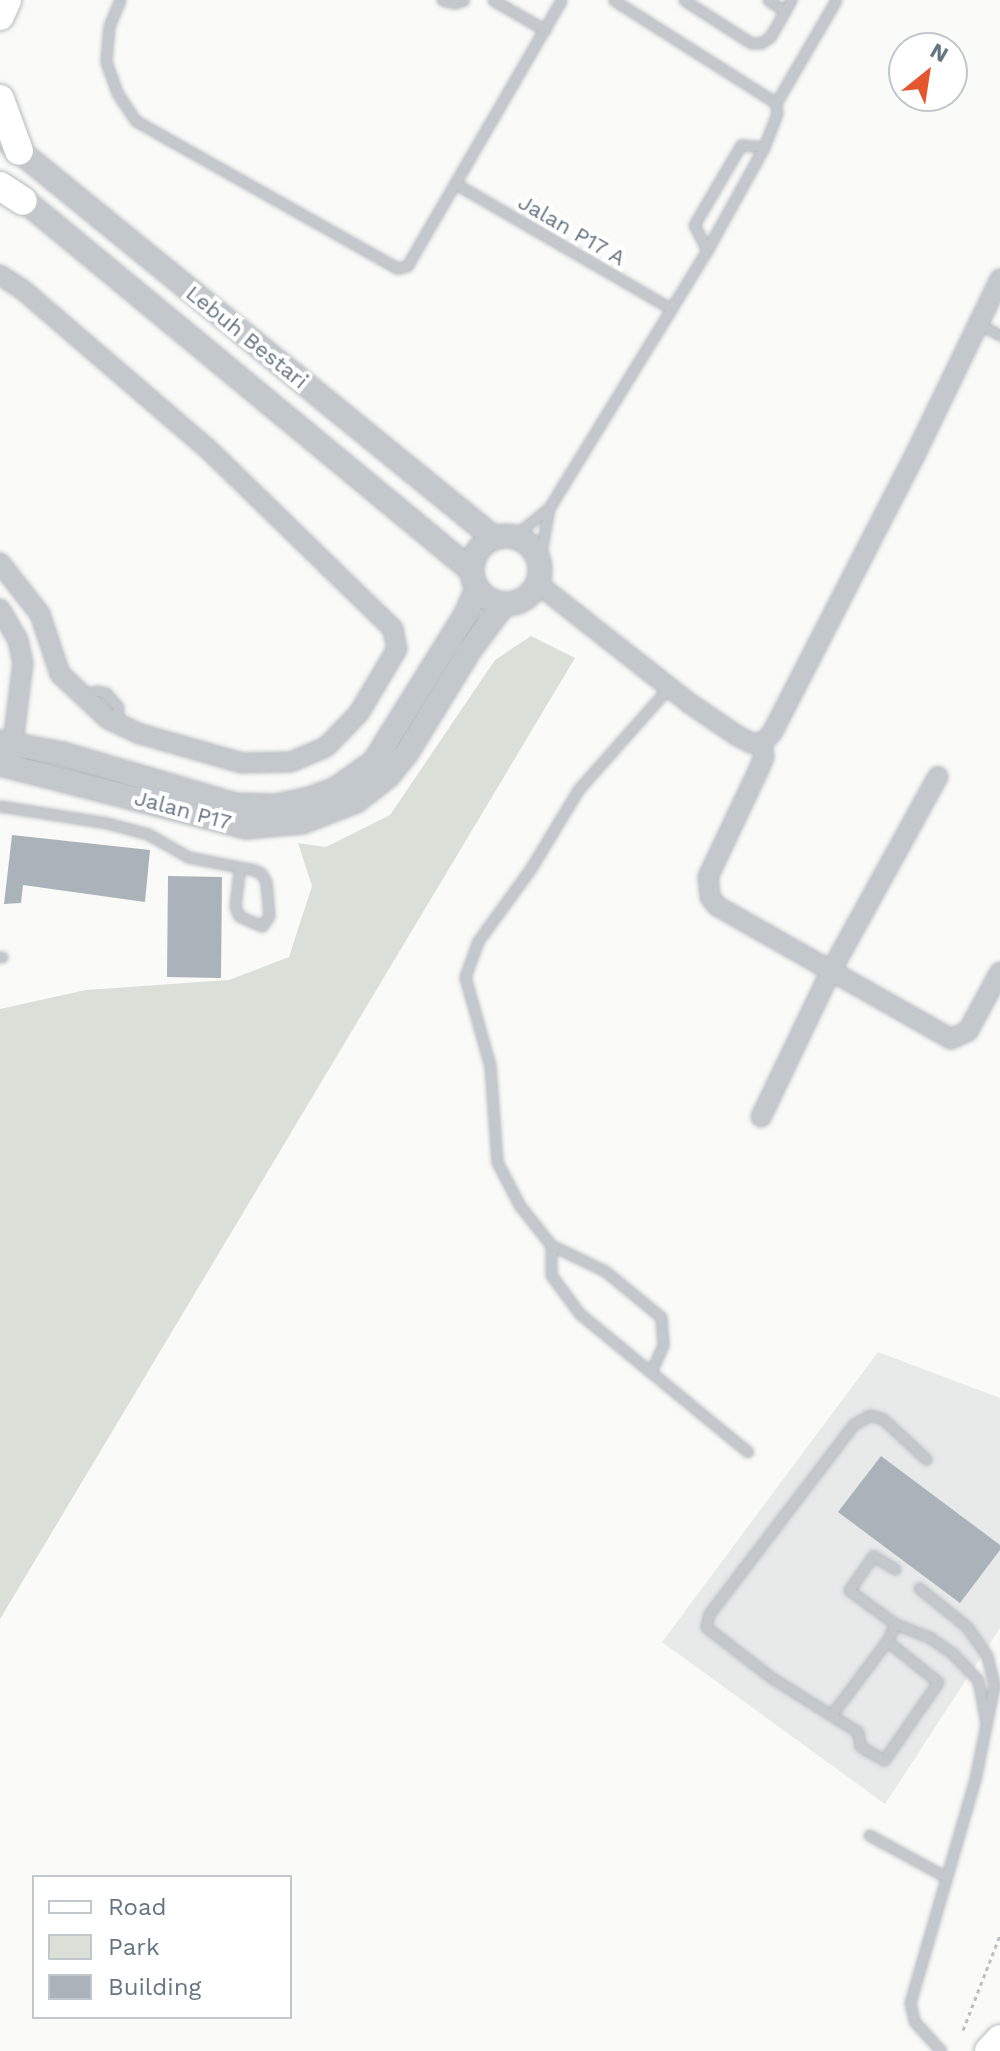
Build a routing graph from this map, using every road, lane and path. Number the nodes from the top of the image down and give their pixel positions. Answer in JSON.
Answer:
{"nodes":[{"id":1,"x":7,"y":0,"type":"edge"},
{"id":2,"x":120,"y":0,"type":"edge"},
{"id":3,"x":442,"y":0,"type":"edge"},
{"id":4,"x":464,"y":0,"type":"edge"},
{"id":5,"x":493,"y":0,"type":"edge"},
{"id":6,"x":561,"y":0,"type":"edge"},
{"id":7,"x":614,"y":0,"type":"edge"},
{"id":8,"x":684,"y":0,"type":"edge"},
{"id":9,"x":768,"y":0,"type":"edge"},
{"id":10,"x":791,"y":0,"type":"edge"},
{"id":11,"x":836,"y":0,"type":"edge"},
{"id":12,"x":785,"y":11,"type":"junction"},
{"id":13,"x":0,"y":16,"type":"edge"},
{"id":14,"x":545,"y":30,"type":"junction"},
{"id":15,"x":0,"y":99,"type":"edge"},
{"id":16,"x":776,"y":103,"type":"junction"},
{"id":17,"x":10,"y":143,"type":"edge"},
{"id":18,"x":764,"y":147,"type":"junction"},
{"id":19,"x":456,"y":184,"type":"junction"},
{"id":20,"x":8,"y":189,"type":"edge"},
{"id":21,"x":707,"y":250,"type":"junction"},
{"id":22,"x":0,"y":275,"type":"edge"},
{"id":23,"x":1000,"y":279,"type":"edge"},
{"id":24,"x":670,"y":308,"type":"junction"},
{"id":25,"x":979,"y":324,"type":"junction"},
{"id":26,"x":1000,"y":335,"type":"edge"},
{"id":27,"x":549,"y":508,"type":"junction"},
{"id":28,"x":503,"y":538,"type":"junction"},
{"id":29,"x":0,"y":563,"type":"edge"},
{"id":30,"x":538,"y":573,"type":"junction"},
{"id":31,"x":474,"y":579,"type":"junction"},
{"id":32,"x":504,"y":604,"type":"junction"},
{"id":33,"x":0,"y":609,"type":"edge"},
{"id":34,"x":670,"y":686,"type":"junction"},
{"id":35,"x":762,"y":743,"type":"junction"},
{"id":36,"x":6,"y":754,"type":"edge"},
{"id":37,"x":938,"y":776,"type":"dead end"},
{"id":38,"x":0,"y":806,"type":"edge"},
{"id":39,"x":240,"y":867,"type":"junction"},
{"id":40,"x":831,"y":971,"type":"junction"},
{"id":41,"x":1000,"y":972,"type":"edge"},
{"id":42,"x":761,"y":1117,"type":"dead end"},
{"id":43,"x":551,"y":1245,"type":"junction"},
{"id":44,"x":651,"y":1372,"type":"junction"},
{"id":45,"x":748,"y":1452,"type":"dead end"},
{"id":46,"x":926,"y":1459,"type":"dead end"},
{"id":47,"x":895,"y":1569,"type":"dead end"},
{"id":48,"x":919,"y":1588,"type":"dead end"},
{"id":49,"x":895,"y":1624,"type":"junction"},
{"id":50,"x":887,"y":1641,"type":"junction"},
{"id":51,"x":832,"y":1714,"type":"junction"},
{"id":52,"x":987,"y":1730,"type":"junction"},
{"id":53,"x":869,"y":1835,"type":"dead end"},
{"id":54,"x":946,"y":1877,"type":"junction"},
{"id":55,"x":1000,"y":1935,"type":"edge"},
{"id":56,"x":963,"y":2030,"type":"dead end"},
{"id":57,"x":1000,"y":2039,"type":"edge"},
{"id":58,"x":941,"y":2051,"type":"edge"},
{"id":59,"x":989,"y":2051,"type":"edge"}],
"edges":[{"from":1,"to":13,"type":"main road"},
{"from":2,"to":19,"type":"lane"},
{"from":3,"to":4,"type":"lane"},
{"from":5,"to":14,"type":"lane"},
{"from":6,"to":14,"type":"lane"},
{"from":7,"to":16,"type":"lane"},
{"from":8,"to":12,"type":"lane"},
{"from":9,"to":12,"type":"lane"},
{"from":10,"to":12,"type":"lane"},
{"from":11,"to":16,"type":"lane"},
{"from":14,"to":19,"type":"lane"},
{"from":15,"to":17,"type":"main road"},
{"from":16,"to":18,"type":"lane"},
{"from":17,"to":28,"type":"street","name":"Lebuh Bestari"},
{"from":18,"to":21,"type":"lane"},
{"from":18,"to":21,"type":"lane"},
{"from":19,"to":24,"type":"lane","name":"Jalan P17 A"},
{"from":20,"to":31,"type":"street","name":"Lebuh Bestari"},
{"from":21,"to":24,"type":"lane"},
{"from":22,"to":29,"type":"street"},
{"from":23,"to":25,"type":"street"},
{"from":24,"to":27,"type":"lane"},
{"from":25,"to":26,"type":"lane"},
{"from":25,"to":35,"type":"street"},
{"from":27,"to":28,"type":"lane"},
{"from":27,"to":30,"type":"lane"},
{"from":28,"to":30,"type":"street"},
{"from":28,"to":31,"type":"street"},
{"from":30,"to":32,"type":"street"},
{"from":30,"to":34,"type":"street"},
{"from":31,"to":32,"type":"street"},
{"from":31,"to":36,"type":"street","name":"Jalan P17"},
{"from":32,"to":36,"type":"street","name":"Jalan P17"},
{"from":33,"to":36,"type":"street"},
{"from":34,"to":35,"type":"street"},
{"from":34,"to":43,"type":"lane"},
{"from":35,"to":40,"type":"street"},
{"from":37,"to":40,"type":"street"},
{"from":38,"to":39,"type":"lane"},
{"from":39,"to":39,"type":"lane"},
{"from":40,"to":41,"type":"street"},
{"from":40,"to":42,"type":"street"},
{"from":43,"to":44,"type":"lane"},
{"from":43,"to":44,"type":"lane"},
{"from":44,"to":45,"type":"lane"},
{"from":46,"to":51,"type":"lane"},
{"from":47,"to":49,"type":"lane"},
{"from":48,"to":52,"type":"lane"},
{"from":49,"to":50,"type":"lane"},
{"from":49,"to":52,"type":"lane"},
{"from":50,"to":51,"type":"lane"},
{"from":50,"to":51,"type":"lane"},
{"from":52,"to":54,"type":"lane"},
{"from":53,"to":54,"type":"lane"},
{"from":54,"to":58,"type":"lane"},
{"from":55,"to":56,"type":"path"},
{"from":57,"to":59,"type":"main road"}]}
